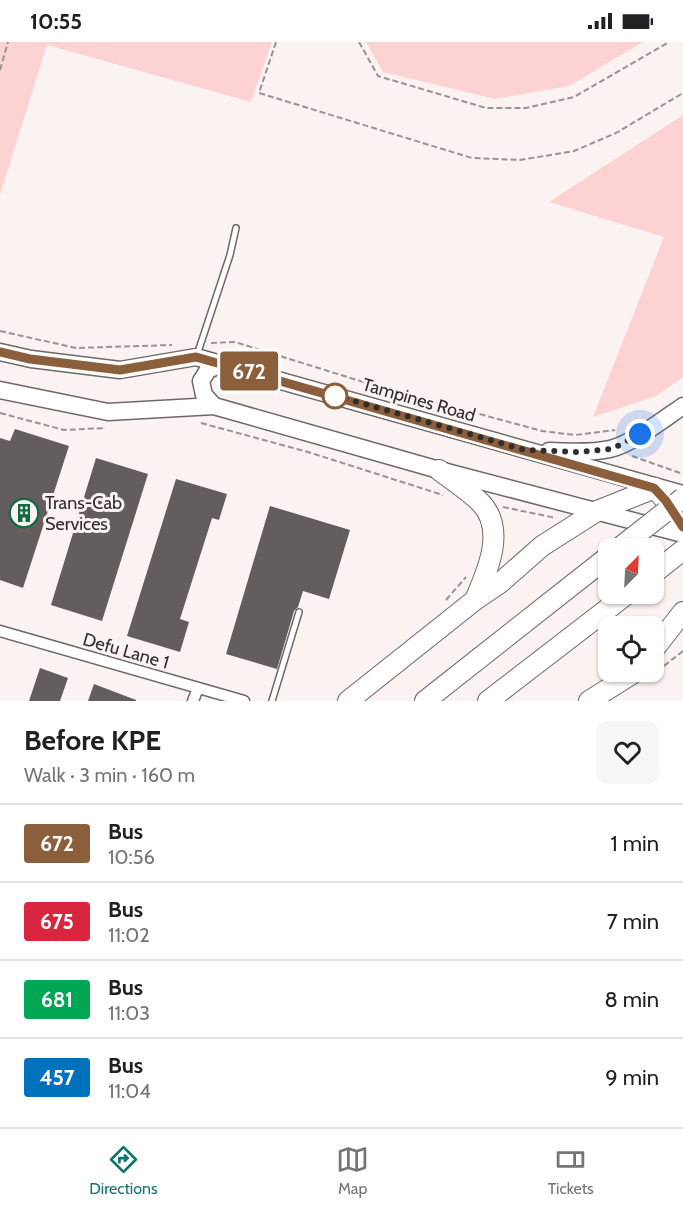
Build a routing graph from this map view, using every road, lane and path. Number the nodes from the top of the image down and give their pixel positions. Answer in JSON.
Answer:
{"nodes":[{"id":1,"x":8,"y":42,"type":"edge"},
{"id":2,"x":276,"y":42,"type":"edge"},
{"id":3,"x":358,"y":42,"type":"edge"},
{"id":4,"x":669,"y":42,"type":"edge"},
{"id":5,"x":0,"y":70,"type":"edge"},
{"id":6,"x":683,"y":93,"type":"edge"},
{"id":7,"x":236,"y":228,"type":"dead end"},
{"id":8,"x":0,"y":331,"type":"edge"},
{"id":9,"x":198,"y":350,"type":"junction"},
{"id":10,"x":0,"y":352,"type":"edge"},
{"id":11,"x":221,"y":364,"type":"junction"},
{"id":12,"x":0,"y":390,"type":"edge"},
{"id":13,"x":214,"y":406,"type":"junction"},
{"id":14,"x":683,"y":406,"type":"edge"},
{"id":15,"x":197,"y":422,"type":"dead end"},
{"id":16,"x":617,"y":430,"type":"dead end"},
{"id":17,"x":612,"y":449,"type":"junction"},
{"id":18,"x":525,"y":450,"type":"junction"},
{"id":19,"x":439,"y":470,"type":"junction"},
{"id":20,"x":683,"y":474,"type":"edge"},
{"id":21,"x":654,"y":488,"type":"junction"},
{"id":22,"x":444,"y":495,"type":"dead end"},
{"id":23,"x":683,"y":496,"type":"edge"},
{"id":24,"x":597,"y":512,"type":"junction"},
{"id":25,"x":683,"y":527,"type":"edge"},
{"id":26,"x":683,"y":534,"type":"edge"},
{"id":27,"x":631,"y":538,"type":"edge"},
{"id":28,"x":683,"y":550,"type":"edge"},
{"id":29,"x":598,"y":565,"type":"edge"},
{"id":30,"x":664,"y":565,"type":"edge"},
{"id":31,"x":467,"y":576,"type":"dead end"},
{"id":32,"x":446,"y":600,"type":"dead end"},
{"id":33,"x":475,"y":600,"type":"junction"},
{"id":34,"x":614,"y":604,"type":"edge"},
{"id":35,"x":299,"y":612,"type":"dead end"},
{"id":36,"x":683,"y":612,"type":"edge"},
{"id":37,"x":0,"y":631,"type":"edge"},
{"id":38,"x":664,"y":637,"type":"edge"},
{"id":39,"x":683,"y":637,"type":"edge"},
{"id":40,"x":664,"y":651,"type":"edge"},
{"id":41,"x":618,"y":682,"type":"edge"},
{"id":42,"x":198,"y":688,"type":"junction"},
{"id":43,"x":194,"y":701,"type":"edge"},
{"id":44,"x":244,"y":701,"type":"edge"},
{"id":45,"x":272,"y":701,"type":"edge"},
{"id":46,"x":348,"y":701,"type":"edge"},
{"id":47,"x":425,"y":701,"type":"edge"},
{"id":48,"x":488,"y":701,"type":"edge"},
{"id":49,"x":589,"y":701,"type":"edge"}],
"edges":[{"from":1,"to":5,"type":"path"},
{"from":2,"to":6,"type":"path"},
{"from":3,"to":4,"type":"path"},
{"from":7,"to":9,"type":"lane"},
{"from":8,"to":9,"type":"path"},
{"from":9,"to":10,"type":"main road","name":"Tampines Road"},
{"from":9,"to":11,"type":"main road","name":"Tampines Road"},
{"from":9,"to":16,"type":"path"},
{"from":11,"to":13,"type":"main road"},
{"from":11,"to":18,"type":"main road","name":"Tampines Road"},
{"from":12,"to":13,"type":"main road"},
{"from":13,"to":19,"type":"main road"},
{"from":14,"to":17,"type":"main road"},
{"from":15,"to":22,"type":"path"},
{"from":17,"to":18,"type":"main road"},
{"from":17,"to":20,"type":"path"},
{"from":18,"to":21,"type":"main road","name":"Tampines Road"},
{"from":19,"to":24,"type":"main road"},
{"from":19,"to":33,"type":"highway"},
{"from":21,"to":23,"type":"main road","name":"Tampines Road"},
{"from":21,"to":24,"type":"highway"},
{"from":21,"to":25,"type":"highway"},
{"from":23,"to":27,"type":"highway","bridge":true},
{"from":24,"to":26,"type":"main road"},
{"from":24,"to":33,"type":"highway"},
{"from":28,"to":30,"type":"highway"},
{"from":29,"to":47,"type":"highway"},
{"from":31,"to":32,"type":"path"},
{"from":33,"to":46,"type":"highway"},
{"from":34,"to":48,"type":"highway"},
{"from":35,"to":45,"type":"lane"},
{"from":36,"to":38,"type":"highway"},
{"from":37,"to":42,"type":"street","name":"Defu Lane 1"},
{"from":39,"to":40,"type":"highway"},
{"from":41,"to":49,"type":"highway"},
{"from":42,"to":43,"type":"street"},
{"from":42,"to":44,"type":"street","name":"Defu Lane 1"}]}
